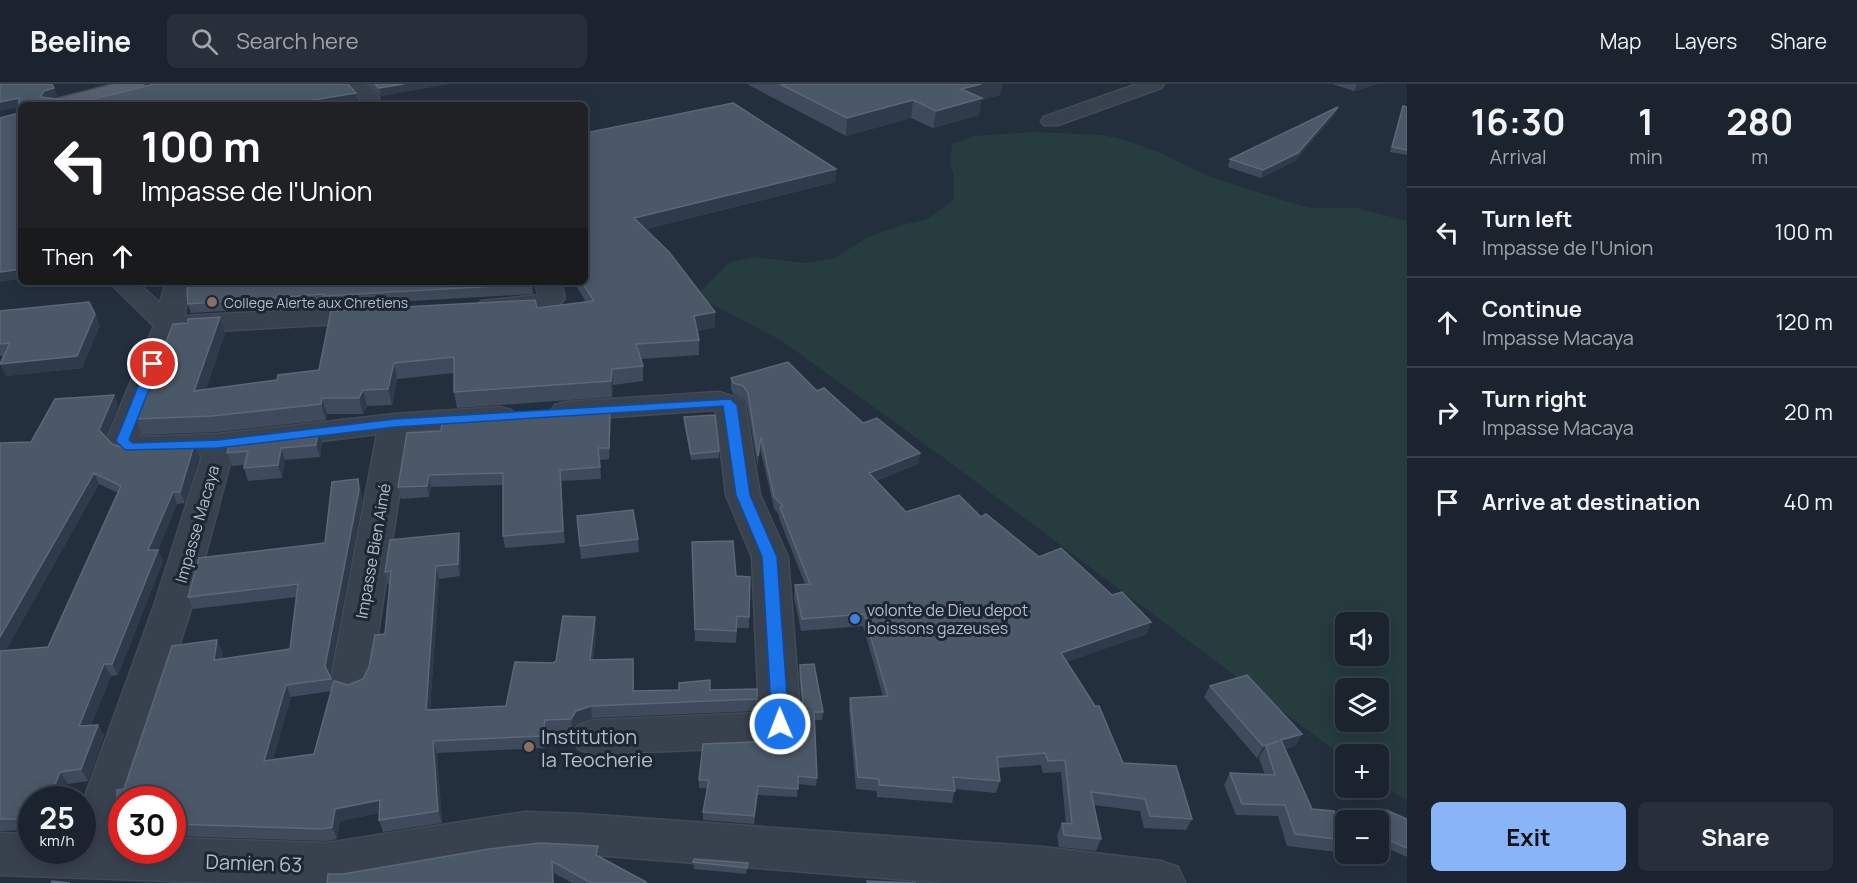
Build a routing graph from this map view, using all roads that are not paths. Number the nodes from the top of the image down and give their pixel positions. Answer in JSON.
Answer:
{"nodes":[{"id":1,"x":136,"y":84,"type":"edge"},
{"id":2,"x":354,"y":84,"type":"edge"},
{"id":3,"x":1155,"y":84,"type":"edge"},
{"id":4,"x":67,"y":102,"type":"edge"},
{"id":5,"x":369,"y":102,"type":"edge"},
{"id":6,"x":1051,"y":121,"type":"dead end"},
{"id":7,"x":125,"y":285,"type":"edge"},
{"id":8,"x":178,"y":285,"type":"edge"},
{"id":9,"x":545,"y":293,"type":"edge"},
{"id":10,"x":460,"y":309,"type":"edge"},
{"id":11,"x":402,"y":312,"type":"edge"},
{"id":12,"x":168,"y":326,"type":"junction"},
{"id":13,"x":395,"y":423,"type":"junction"},
{"id":14,"x":218,"y":444,"type":"junction"},
{"id":15,"x":351,"y":679,"type":"dead end"},
{"id":16,"x":593,"y":737,"type":"dead end"},
{"id":17,"x":96,"y":831,"type":"edge"},
{"id":18,"x":0,"y":854,"type":"edge"},
{"id":19,"x":18,"y":855,"type":"edge"},
{"id":20,"x":96,"y":858,"type":"edge"},
{"id":21,"x":327,"y":874,"type":"edge"},
{"id":22,"x":1043,"y":876,"type":"edge"},
{"id":23,"x":1161,"y":883,"type":"edge"}],
"edges":[{"from":1,"to":4,"type":"main road"},
{"from":2,"to":5,"type":"street"},
{"from":3,"to":6,"type":"street"},
{"from":7,"to":12,"type":"street"},
{"from":8,"to":12,"type":"street","name":"Impasse Macaya"},
{"from":9,"to":10,"type":"street"},
{"from":11,"to":12,"type":"street"},
{"from":12,"to":14,"type":"street","name":"Impasse Macaya"},
{"from":13,"to":14,"type":"street"},
{"from":13,"to":15,"type":"street","name":"Impasse Bien Aimé"},
{"from":13,"to":16,"type":"street"},
{"from":14,"to":17,"type":"street","name":"Impasse Macaya"},
{"from":18,"to":19,"type":"street","name":"Damien 63"},
{"from":20,"to":21,"type":"street","name":"Damien 63"},
{"from":21,"to":22,"type":"street","name":"Damien 63"},
{"from":22,"to":23,"type":"street","name":"Damien 63"}]}
